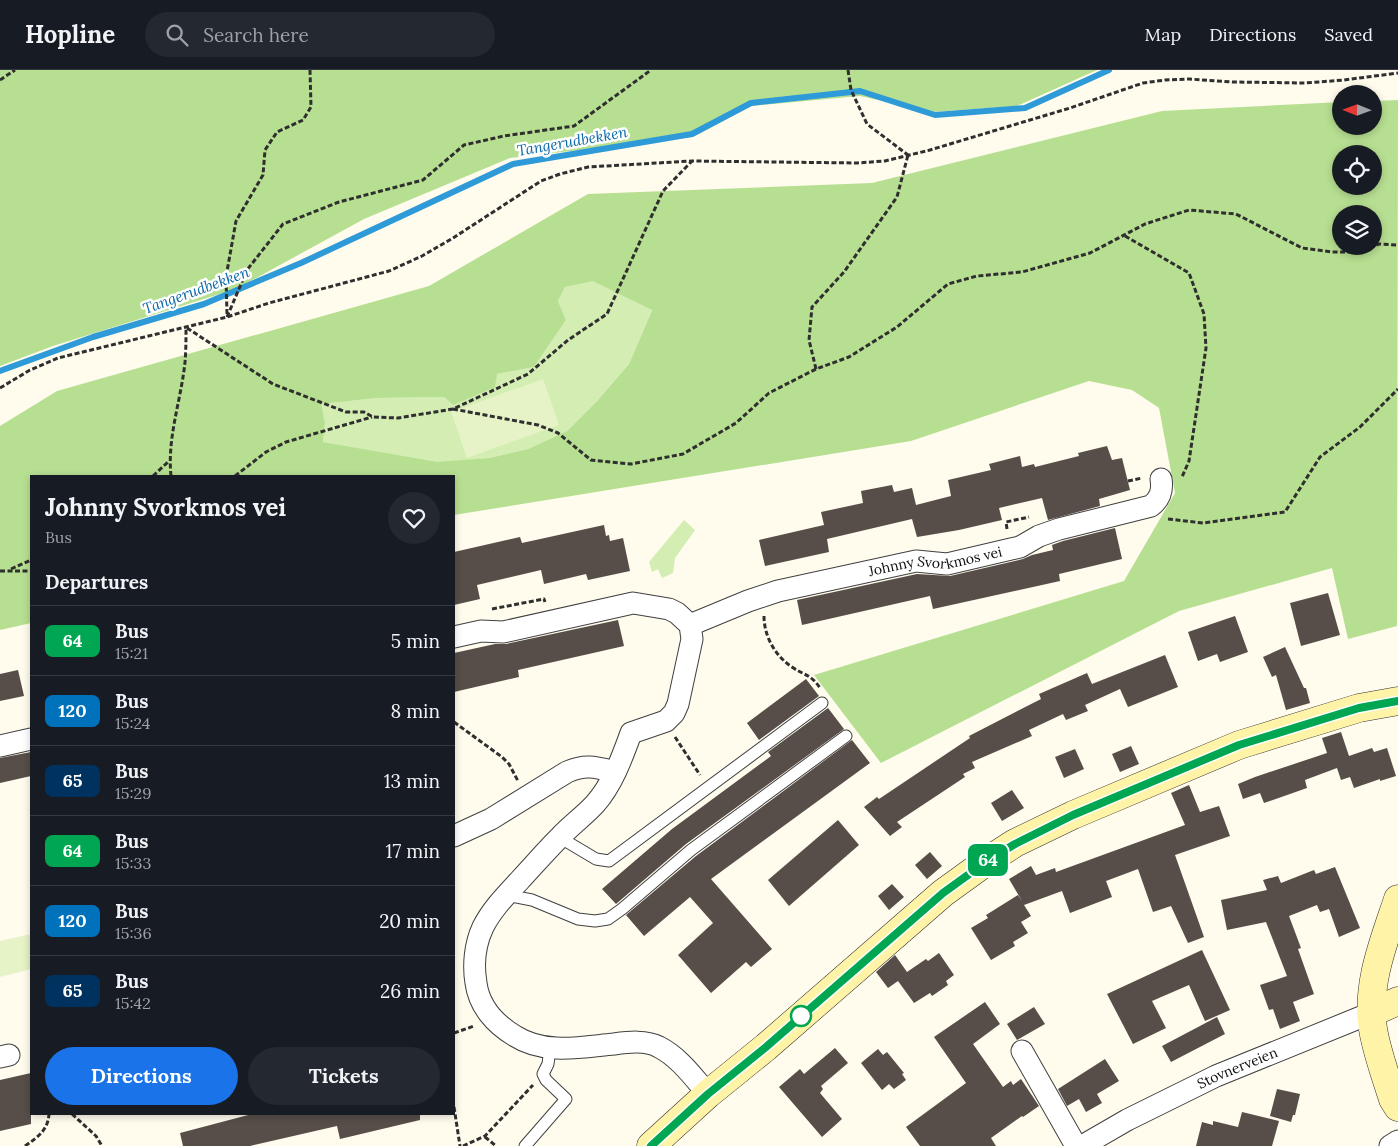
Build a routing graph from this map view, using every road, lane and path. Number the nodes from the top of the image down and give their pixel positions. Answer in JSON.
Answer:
{"nodes":[{"id":1,"x":15,"y":70,"type":"edge"},
{"id":2,"x":310,"y":70,"type":"edge"},
{"id":3,"x":652,"y":70,"type":"edge"},
{"id":4,"x":848,"y":70,"type":"edge"},
{"id":5,"x":1398,"y":73,"type":"edge"},
{"id":6,"x":0,"y":80,"type":"edge"},
{"id":7,"x":908,"y":155,"type":"junction"},
{"id":8,"x":692,"y":161,"type":"junction"},
{"id":9,"x":1124,"y":236,"type":"junction"},
{"id":10,"x":1398,"y":245,"type":"edge"},
{"id":11,"x":227,"y":317,"type":"junction"},
{"id":12,"x":186,"y":328,"type":"junction"},
{"id":13,"x":816,"y":369,"type":"junction"},
{"id":14,"x":0,"y":388,"type":"edge"},
{"id":15,"x":1398,"y":389,"type":"edge"},
{"id":16,"x":453,"y":409,"type":"junction"},
{"id":17,"x":373,"y":417,"type":"junction"},
{"id":18,"x":169,"y":461,"type":"junction"},
{"id":19,"x":154,"y":475,"type":"edge"},
{"id":20,"x":171,"y":475,"type":"edge"},
{"id":21,"x":236,"y":475,"type":"edge"},
{"id":22,"x":1158,"y":493,"type":"junction"},
{"id":23,"x":30,"y":560,"type":"edge"},
{"id":24,"x":8,"y":570,"type":"junction"},
{"id":25,"x":30,"y":570,"type":"edge"},
{"id":26,"x":0,"y":571,"type":"edge"},
{"id":27,"x":763,"y":596,"type":"junction"},
{"id":28,"x":690,"y":625,"type":"junction"},
{"id":29,"x":455,"y":637,"type":"edge"},
{"id":30,"x":1398,"y":701,"type":"edge"},
{"id":31,"x":822,"y":703,"type":"joint"},
{"id":32,"x":455,"y":723,"type":"edge"},
{"id":33,"x":846,"y":736,"type":"dead end"},
{"id":34,"x":30,"y":739,"type":"edge"},
{"id":35,"x":0,"y":746,"type":"edge"},
{"id":36,"x":681,"y":749,"type":"dead end"},
{"id":37,"x":692,"y":764,"type":"dead end"},
{"id":38,"x":615,"y":772,"type":"junction"},
{"id":39,"x":528,"y":796,"type":"junction"},
{"id":40,"x":455,"y":836,"type":"edge"},
{"id":41,"x":559,"y":837,"type":"junction"},
{"id":42,"x":506,"y":895,"type":"junction"},
{"id":43,"x":1398,"y":899,"type":"edge"},
{"id":44,"x":1398,"y":1001,"type":"edge"},
{"id":45,"x":1371,"y":1013,"type":"junction"},
{"id":46,"x":550,"y":1048,"type":"junction"},
{"id":47,"x":1022,"y":1051,"type":"dead end"},
{"id":48,"x":543,"y":1074,"type":"junction"},
{"id":49,"x":708,"y":1094,"type":"junction"},
{"id":50,"x":1398,"y":1107,"type":"edge"},
{"id":51,"x":455,"y":1114,"type":"edge"},
{"id":52,"x":49,"y":1115,"type":"edge"},
{"id":53,"x":73,"y":1115,"type":"edge"},
{"id":54,"x":485,"y":1136,"type":"junction"},
{"id":55,"x":1398,"y":1141,"type":"edge"},
{"id":56,"x":25,"y":1146,"type":"edge"},
{"id":57,"x":102,"y":1146,"type":"edge"},
{"id":58,"x":460,"y":1146,"type":"edge"},
{"id":59,"x":463,"y":1146,"type":"edge"},
{"id":60,"x":496,"y":1146,"type":"edge"},
{"id":61,"x":525,"y":1146,"type":"edge"},
{"id":62,"x":651,"y":1146,"type":"edge"},
{"id":63,"x":1076,"y":1146,"type":"edge"},
{"id":64,"x":1082,"y":1146,"type":"edge"},
{"id":65,"x":1390,"y":1146,"type":"edge"}],
"edges":[{"from":1,"to":6,"type":"path"},
{"from":2,"to":11,"type":"path"},
{"from":3,"to":11,"type":"path"},
{"from":4,"to":7,"type":"path"},
{"from":5,"to":7,"type":"path"},
{"from":7,"to":8,"type":"path"},
{"from":7,"to":13,"type":"path"},
{"from":8,"to":11,"type":"path"},
{"from":8,"to":16,"type":"path"},
{"from":9,"to":10,"type":"path"},
{"from":9,"to":13,"type":"path"},
{"from":9,"to":22,"type":"path"},
{"from":11,"to":12,"type":"path"},
{"from":12,"to":14,"type":"path"},
{"from":12,"to":17,"type":"path"},
{"from":12,"to":18,"type":"path"},
{"from":13,"to":16,"type":"path"},
{"from":15,"to":22,"type":"path"},
{"from":16,"to":17,"type":"path"},
{"from":17,"to":21,"type":"path"},
{"from":18,"to":19,"type":"path"},
{"from":18,"to":20,"type":"path"},
{"from":22,"to":27,"type":"street","name":"Johnny Svorkmos vei"},
{"from":23,"to":24,"type":"path"},
{"from":24,"to":25,"type":"path"},
{"from":24,"to":26,"type":"path"},
{"from":27,"to":28,"type":"street","name":"Johnny Svorkmos vei"},
{"from":27,"to":31,"type":"path"},
{"from":28,"to":29,"type":"street"},
{"from":28,"to":38,"type":"street"},
{"from":30,"to":49,"type":"street"},
{"from":31,"to":41,"type":"lane"},
{"from":32,"to":39,"type":"path"},
{"from":33,"to":42,"type":"lane"},
{"from":34,"to":35,"type":"street"},
{"from":36,"to":37,"type":"path"},
{"from":38,"to":39,"type":"street"},
{"from":38,"to":41,"type":"street"},
{"from":39,"to":40,"type":"street"},
{"from":41,"to":42,"type":"street"},
{"from":42,"to":46,"type":"street"},
{"from":43,"to":45,"type":"street"},
{"from":44,"to":45,"type":"street","name":"Stovnerveien"},
{"from":45,"to":50,"type":"street"},
{"from":45,"to":64,"type":"street","name":"Stovnerveien"},
{"from":46,"to":48,"type":"lane"},
{"from":46,"to":49,"type":"street"},
{"from":47,"to":63,"type":"street"},
{"from":48,"to":54,"type":"path"},
{"from":48,"to":61,"type":"lane"},
{"from":49,"to":62,"type":"street"},
{"from":51,"to":58,"type":"path"},
{"from":52,"to":56,"type":"path"},
{"from":53,"to":57,"type":"path"},
{"from":54,"to":59,"type":"path"},
{"from":54,"to":60,"type":"path"},
{"from":55,"to":65,"type":"street"}]}
